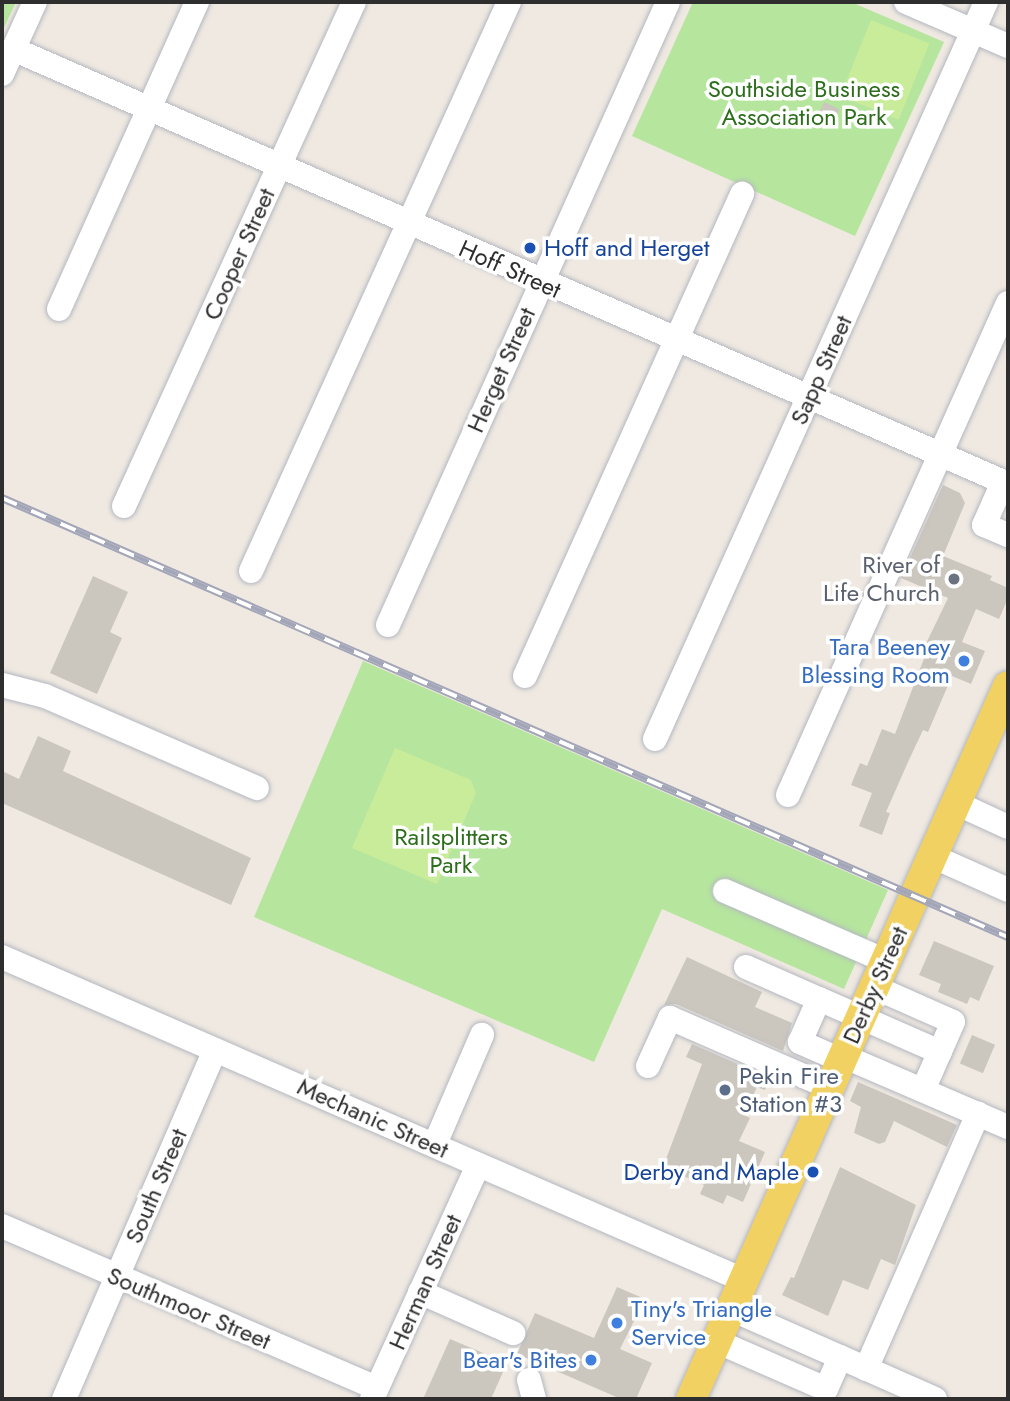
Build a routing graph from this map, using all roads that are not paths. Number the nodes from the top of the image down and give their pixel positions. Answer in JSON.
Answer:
{"nodes":[{"id":1,"x":35,"y":2,"type":"edge"},
{"id":2,"x":197,"y":2,"type":"edge"},
{"id":3,"x":354,"y":2,"type":"edge"},
{"id":4,"x":509,"y":2,"type":"edge"},
{"id":5,"x":667,"y":2,"type":"edge"},
{"id":6,"x":906,"y":2,"type":"edge"},
{"id":7,"x":986,"y":2,"type":"edge"},
{"id":8,"x":973,"y":30,"type":"junction"},
{"id":9,"x":1008,"y":46,"type":"edge"},
{"id":10,"x":13,"y":49,"type":"junction"},
{"id":11,"x":2,"y":74,"type":"edge"},
{"id":12,"x":149,"y":110,"type":"junction"},
{"id":13,"x":279,"y":166,"type":"junction"},
{"id":14,"x":742,"y":194,"type":"dead end"},
{"id":15,"x":407,"y":224,"type":"junction"},
{"id":16,"x":541,"y":282,"type":"junction"},
{"id":17,"x":1008,"y":303,"type":"edge"},
{"id":18,"x":59,"y":309,"type":"dead end"},
{"id":19,"x":676,"y":341,"type":"junction"},
{"id":20,"x":809,"y":398,"type":"junction"},
{"id":21,"x":940,"y":455,"type":"junction"},
{"id":22,"x":1005,"y":483,"type":"edge"},
{"id":23,"x":124,"y":506,"type":"dead end"},
{"id":24,"x":1008,"y":535,"type":"edge"},
{"id":25,"x":251,"y":571,"type":"dead end"},
{"id":26,"x":388,"y":625,"type":"dead end"},
{"id":27,"x":526,"y":676,"type":"dead end"},
{"id":28,"x":2,"y":685,"type":"edge"},
{"id":29,"x":1008,"y":685,"type":"edge"},
{"id":30,"x":655,"y":739,"type":"dead end"},
{"id":31,"x":257,"y":788,"type":"dead end"},
{"id":32,"x":788,"y":795,"type":"dead end"},
{"id":33,"x":956,"y":803,"type":"junction"},
{"id":34,"x":1008,"y":827,"type":"edge"},
{"id":35,"x":932,"y":856,"type":"junction"},
{"id":36,"x":1008,"y":890,"type":"edge"},
{"id":37,"x":725,"y":891,"type":"dead end"},
{"id":38,"x":2,"y":957,"type":"edge"},
{"id":39,"x":746,"y":967,"type":"dead end"},
{"id":40,"x":880,"y":974,"type":"junction"},
{"id":41,"x":819,"y":999,"type":"junction"},
{"id":42,"x":860,"y":1018,"type":"junction"},
{"id":43,"x":482,"y":1035,"type":"dead end"},
{"id":44,"x":215,"y":1050,"type":"junction"},
{"id":45,"x":940,"y":1052,"type":"junction"},
{"id":46,"x":648,"y":1066,"type":"dead end"},
{"id":47,"x":838,"y":1068,"type":"junction"},
{"id":48,"x":923,"y":1090,"type":"junction"},
{"id":49,"x":978,"y":1114,"type":"junction"},
{"id":50,"x":1008,"y":1127,"type":"edge"},
{"id":51,"x":435,"y":1144,"type":"junction"},
{"id":52,"x":478,"y":1165,"type":"junction"},
{"id":53,"x":2,"y":1226,"type":"edge"},
{"id":54,"x":117,"y":1277,"type":"junction"},
{"id":55,"x":743,"y":1280,"type":"junction"},
{"id":56,"x":420,"y":1292,"type":"junction"},
{"id":57,"x":731,"y":1309,"type":"junction"},
{"id":58,"x":513,"y":1333,"type":"dead end"},
{"id":59,"x":716,"y":1341,"type":"junction"},
{"id":60,"x":840,"y":1357,"type":"junction"},
{"id":61,"x":866,"y":1369,"type":"junction"},
{"id":62,"x":375,"y":1394,"type":"edge"},
{"id":63,"x":64,"y":1399,"type":"edge"},
{"id":64,"x":691,"y":1399,"type":"edge"},
{"id":65,"x":935,"y":1399,"type":"edge"}],
"edges":[{"from":1,"to":10,"type":"street"},
{"from":2,"to":12,"type":"street"},
{"from":3,"to":13,"type":"street","name":"Cooper Street"},
{"from":4,"to":15,"type":"street"},
{"from":5,"to":16,"type":"street","name":"Herget Street"},
{"from":6,"to":8,"type":"street"},
{"from":7,"to":8,"type":"street","name":"Sapp Street"},
{"from":8,"to":9,"type":"street"},
{"from":8,"to":20,"type":"street","name":"Sapp Street"},
{"from":10,"to":11,"type":"street"},
{"from":10,"to":12,"type":"street","name":"Hoff Street"},
{"from":12,"to":13,"type":"street","name":"Hoff Street"},
{"from":12,"to":18,"type":"street"},
{"from":13,"to":15,"type":"street","name":"Hoff Street"},
{"from":13,"to":23,"type":"street","name":"Cooper Street"},
{"from":14,"to":19,"type":"street"},
{"from":15,"to":16,"type":"street","name":"Hoff Street"},
{"from":15,"to":25,"type":"street"},
{"from":16,"to":19,"type":"street","name":"Hoff Street"},
{"from":16,"to":26,"type":"street","name":"Herget Street"},
{"from":17,"to":21,"type":"street"},
{"from":19,"to":20,"type":"street","name":"Hoff Street"},
{"from":19,"to":27,"type":"street"},
{"from":20,"to":21,"type":"street","name":"Hoff Street"},
{"from":20,"to":30,"type":"street","name":"Sapp Street"},
{"from":21,"to":22,"type":"street","name":"Hoff Street"},
{"from":21,"to":32,"type":"street"},
{"from":22,"to":24,"type":"street"},
{"from":28,"to":31,"type":"street"},
{"from":29,"to":33,"type":"main road","name":"Derby Street"},
{"from":33,"to":34,"type":"street"},
{"from":33,"to":35,"type":"main road","name":"Derby Street"},
{"from":35,"to":36,"type":"street"},
{"from":35,"to":40,"type":"main road","name":"Derby Street"},
{"from":37,"to":40,"type":"street"},
{"from":38,"to":44,"type":"street","name":"Mechanic Street"},
{"from":39,"to":41,"type":"street"},
{"from":40,"to":42,"type":"main road","name":"Derby Street"},
{"from":40,"to":45,"type":"street"},
{"from":41,"to":42,"type":"street"},
{"from":41,"to":47,"type":"street"},
{"from":42,"to":45,"type":"street"},
{"from":42,"to":47,"type":"main road","name":"Derby Street"},
{"from":43,"to":51,"type":"street"},
{"from":44,"to":51,"type":"street","name":"Mechanic Street"},
{"from":44,"to":54,"type":"street","name":"South Street"},
{"from":45,"to":48,"type":"street"},
{"from":46,"to":47,"type":"street"},
{"from":47,"to":48,"type":"street"},
{"from":47,"to":55,"type":"main road","name":"Derby Street"},
{"from":48,"to":49,"type":"street"},
{"from":49,"to":50,"type":"street"},
{"from":49,"to":61,"type":"street"},
{"from":51,"to":52,"type":"street","name":"Mechanic Street"},
{"from":52,"to":55,"type":"street","name":"Mechanic Street"},
{"from":52,"to":56,"type":"street","name":"Herman Street"},
{"from":53,"to":54,"type":"street","name":"Southmoor Street"},
{"from":54,"to":62,"type":"street","name":"Southmoor Street"},
{"from":54,"to":63,"type":"street","name":"South Street"},
{"from":55,"to":57,"type":"main road","name":"Derby Street"},
{"from":56,"to":58,"type":"street"},
{"from":56,"to":62,"type":"street","name":"Herman Street"},
{"from":57,"to":59,"type":"main road","name":"Derby Street"},
{"from":57,"to":60,"type":"street"},
{"from":59,"to":60,"type":"street"},
{"from":59,"to":64,"type":"main road","name":"Derby Street"},
{"from":60,"to":61,"type":"street"},
{"from":61,"to":65,"type":"street"}]}
